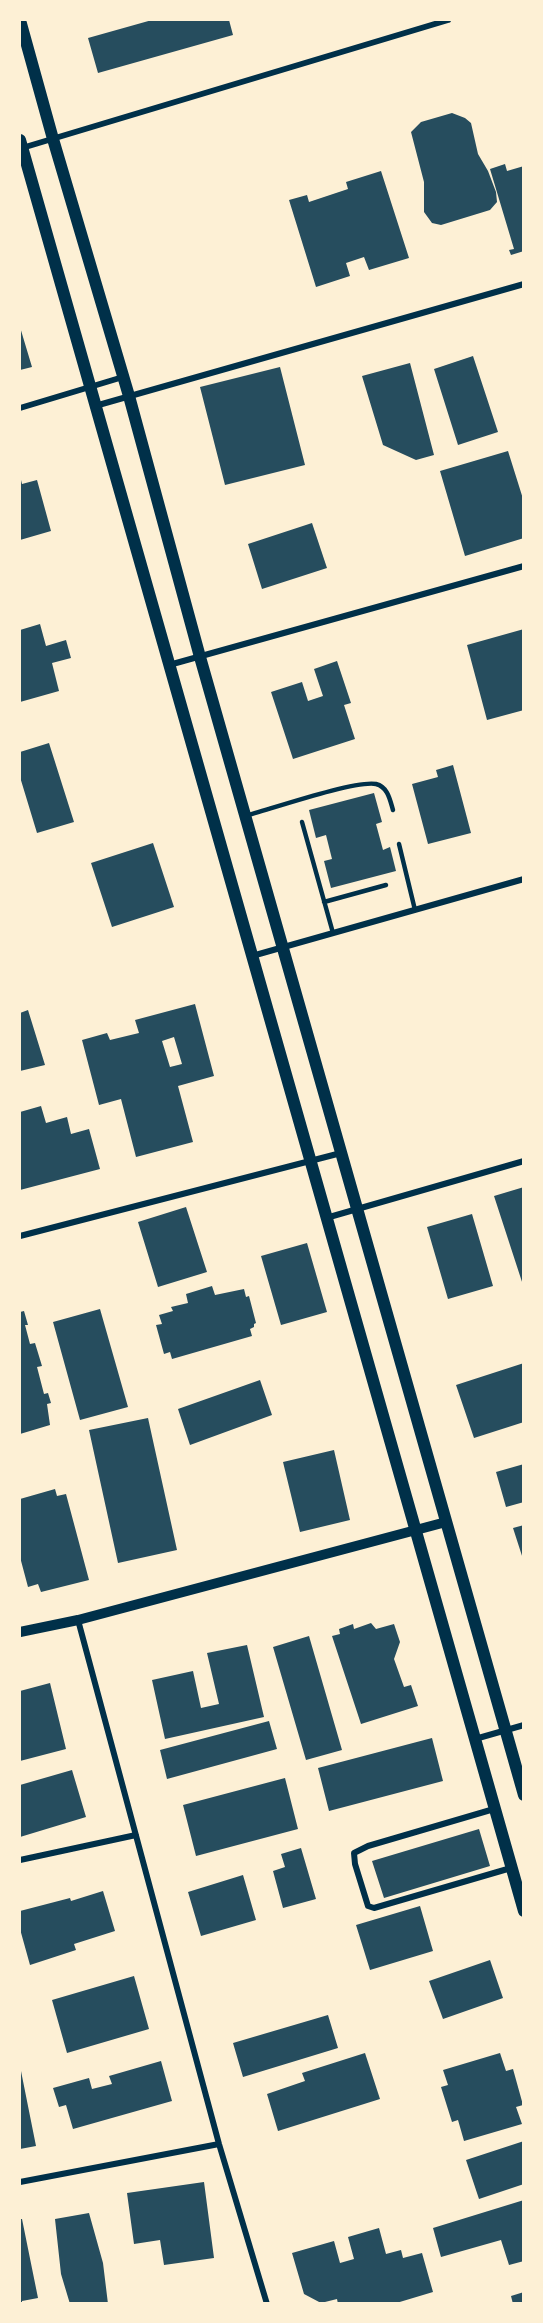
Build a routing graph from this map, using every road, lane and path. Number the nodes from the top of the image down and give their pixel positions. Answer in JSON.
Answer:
{"nodes":[{"id":1,"x":20,"y":20,"type":"edge"},
{"id":2,"x":448,"y":20,"type":"edge"},
{"id":3,"x":53,"y":140,"type":"junction"},
{"id":4,"x":20,"y":146,"type":"edge"},
{"id":5,"x":524,"y":284,"type":"edge"},
{"id":6,"x":123,"y":376,"type":"junction"},
{"id":7,"x":89,"y":387,"type":"junction"},
{"id":8,"x":129,"y":396,"type":"junction"},
{"id":9,"x":95,"y":406,"type":"junction"},
{"id":10,"x":20,"y":408,"type":"edge"},
{"id":11,"x":524,"y":566,"type":"edge"},
{"id":12,"x":200,"y":657,"type":"junction"},
{"id":13,"x":169,"y":665,"type":"junction"},
{"id":14,"x":393,"y":810,"type":"dead end"},
{"id":15,"x":245,"y":816,"type":"junction"},
{"id":16,"x":302,"y":822,"type":"dead end"},
{"id":17,"x":399,"y":844,"type":"dead end"},
{"id":18,"x":524,"y":879,"type":"edge"},
{"id":19,"x":386,"y":885,"type":"dead end"},
{"id":20,"x":324,"y":902,"type":"junction"},
{"id":21,"x":415,"y":910,"type":"junction"},
{"id":22,"x":333,"y":933,"type":"junction"},
{"id":23,"x":282,"y":948,"type":"junction"},
{"id":24,"x":252,"y":956,"type":"junction"},
{"id":25,"x":341,"y":1152,"type":"junction"},
{"id":26,"x":310,"y":1161,"type":"junction"},
{"id":27,"x":524,"y":1161,"type":"edge"},
{"id":28,"x":357,"y":1209,"type":"junction"},
{"id":29,"x":326,"y":1218,"type":"junction"},
{"id":30,"x":20,"y":1236,"type":"edge"},
{"id":31,"x":446,"y":1522,"type":"junction"},
{"id":32,"x":416,"y":1531,"type":"junction"},
{"id":33,"x":78,"y":1620,"type":"junction"},
{"id":34,"x":20,"y":1632,"type":"edge"},
{"id":35,"x":524,"y":1725,"type":"edge"},
{"id":36,"x":505,"y":1730,"type":"junction"},
{"id":37,"x":475,"y":1739,"type":"junction"},
{"id":38,"x":524,"y":1795,"type":"edge"},
{"id":39,"x":494,"y":1809,"type":"junction"},
{"id":40,"x":136,"y":1835,"type":"junction"},
{"id":41,"x":20,"y":1860,"type":"edge"},
{"id":42,"x":511,"y":1868,"type":"junction"},
{"id":43,"x":524,"y":1911,"type":"edge"},
{"id":44,"x":219,"y":2144,"type":"junction"},
{"id":45,"x":20,"y":2182,"type":"edge"},
{"id":46,"x":267,"y":2304,"type":"edge"}],
"edges":[{"from":1,"to":3,"type":"main road"},
{"from":2,"to":3,"type":"street"},
{"from":3,"to":4,"type":"street"},
{"from":3,"to":6,"type":"main road"},
{"from":4,"to":7,"type":"main road"},
{"from":5,"to":8,"type":"street"},
{"from":6,"to":7,"type":"street"},
{"from":6,"to":8,"type":"main road"},
{"from":7,"to":9,"type":"main road"},
{"from":7,"to":10,"type":"street"},
{"from":8,"to":9,"type":"street"},
{"from":8,"to":12,"type":"main road"},
{"from":9,"to":13,"type":"main road"},
{"from":11,"to":12,"type":"street"},
{"from":12,"to":13,"type":"street"},
{"from":12,"to":15,"type":"main road"},
{"from":13,"to":24,"type":"main road"},
{"from":14,"to":15,"type":"lane"},
{"from":15,"to":23,"type":"main road"},
{"from":16,"to":20,"type":"lane"},
{"from":17,"to":21,"type":"lane"},
{"from":18,"to":21,"type":"street"},
{"from":19,"to":20,"type":"lane"},
{"from":20,"to":22,"type":"lane"},
{"from":21,"to":22,"type":"street"},
{"from":22,"to":23,"type":"street"},
{"from":23,"to":24,"type":"street"},
{"from":23,"to":25,"type":"main road"},
{"from":24,"to":26,"type":"main road"},
{"from":25,"to":26,"type":"street"},
{"from":25,"to":28,"type":"main road"},
{"from":26,"to":29,"type":"main road"},
{"from":26,"to":30,"type":"street"},
{"from":27,"to":28,"type":"street"},
{"from":28,"to":29,"type":"street"},
{"from":28,"to":31,"type":"main road"},
{"from":29,"to":32,"type":"main road"},
{"from":31,"to":32,"type":"street"},
{"from":31,"to":36,"type":"main road"},
{"from":32,"to":33,"type":"street"},
{"from":32,"to":37,"type":"main road"},
{"from":33,"to":34,"type":"street"},
{"from":33,"to":40,"type":"street"},
{"from":35,"to":36,"type":"street"},
{"from":36,"to":37,"type":"street"},
{"from":36,"to":38,"type":"main road"},
{"from":37,"to":39,"type":"main road"},
{"from":39,"to":42,"type":"main road"},
{"from":39,"to":42,"type":"street"},
{"from":40,"to":41,"type":"street"},
{"from":40,"to":44,"type":"street"},
{"from":42,"to":43,"type":"main road"},
{"from":44,"to":45,"type":"street"},
{"from":44,"to":46,"type":"street"}]}
